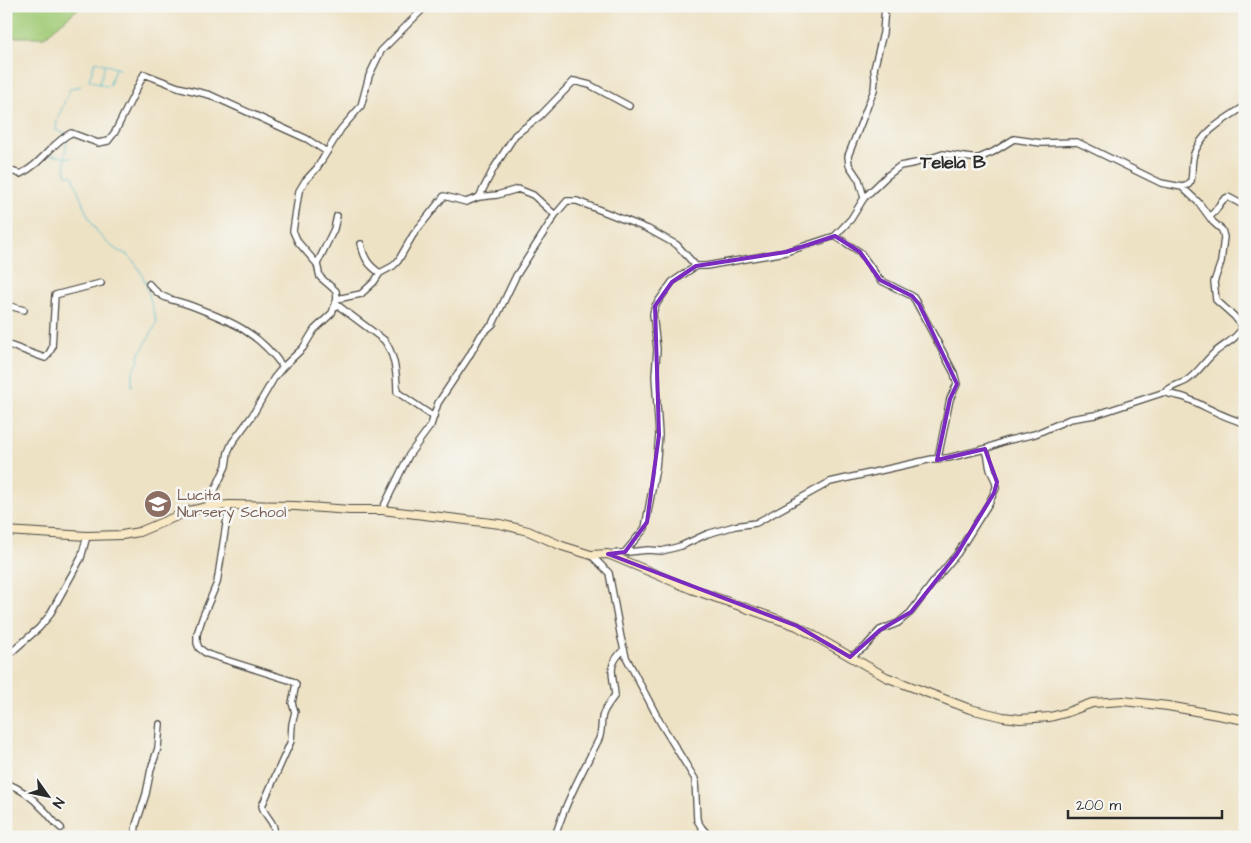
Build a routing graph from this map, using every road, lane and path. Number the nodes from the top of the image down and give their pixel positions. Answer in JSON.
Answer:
{"nodes":[{"id":1,"x":426,"y":6,"type":"edge"},
{"id":2,"x":885,"y":6,"type":"edge"},
{"id":3,"x":629,"y":106,"type":"dead end"},
{"id":4,"x":1245,"y":106,"type":"edge"},
{"id":5,"x":327,"y":152,"type":"junction"},
{"id":6,"x":6,"y":169,"type":"edge"},
{"id":7,"x":1182,"y":188,"type":"junction"},
{"id":8,"x":479,"y":197,"type":"junction"},
{"id":9,"x":864,"y":198,"type":"junction"},
{"id":10,"x":1245,"y":206,"type":"edge"},
{"id":11,"x":555,"y":215,"type":"junction"},
{"id":12,"x":337,"y":216,"type":"dead end"},
{"id":13,"x":1210,"y":216,"type":"junction"},
{"id":14,"x":835,"y":236,"type":"junction"},
{"id":15,"x":361,"y":244,"type":"dead end"},
{"id":16,"x":317,"y":264,"type":"junction"},
{"id":17,"x":696,"y":266,"type":"junction"},
{"id":18,"x":380,"y":273,"type":"junction"},
{"id":19,"x":101,"y":283,"type":"dead end"},
{"id":20,"x":149,"y":284,"type":"dead end"},
{"id":21,"x":336,"y":302,"type":"junction"},
{"id":22,"x":6,"y":305,"type":"edge"},
{"id":23,"x":24,"y":310,"type":"dead end"},
{"id":24,"x":6,"y":344,"type":"edge"},
{"id":25,"x":283,"y":367,"type":"junction"},
{"id":26,"x":1165,"y":392,"type":"junction"},
{"id":27,"x":434,"y":416,"type":"junction"},
{"id":28,"x":1245,"y":423,"type":"edge"},
{"id":29,"x":985,"y":449,"type":"junction"},
{"id":30,"x":938,"y":458,"type":"junction"},
{"id":31,"x":229,"y":505,"type":"junction"},
{"id":32,"x":207,"y":507,"type":"junction"},
{"id":33,"x":382,"y":510,"type":"junction"},
{"id":34,"x":6,"y":531,"type":"edge"},
{"id":35,"x":87,"y":536,"type":"junction"},
{"id":36,"x":625,"y":552,"type":"junction"},
{"id":37,"x":608,"y":554,"type":"junction"},
{"id":38,"x":591,"y":555,"type":"junction"},
{"id":39,"x":624,"y":650,"type":"junction"},
{"id":40,"x":850,"y":657,"type":"junction"},
{"id":41,"x":6,"y":658,"type":"edge"},
{"id":42,"x":1245,"y":720,"type":"edge"},
{"id":43,"x":160,"y":724,"type":"dead end"},
{"id":44,"x":6,"y":783,"type":"edge"},
{"id":45,"x":61,"y":828,"type":"dead end"},
{"id":46,"x":135,"y":837,"type":"edge"},
{"id":47,"x":274,"y":837,"type":"edge"},
{"id":48,"x":555,"y":837,"type":"edge"},
{"id":49,"x":710,"y":837,"type":"edge"},
{"id":50,"x":965,"y":837,"type":"edge"},
{"id":51,"x":975,"y":837,"type":"edge"}],
"edges":[{"from":1,"to":5,"type":"street"},
{"from":2,"to":9,"type":"street"},
{"from":3,"to":8,"type":"street"},
{"from":4,"to":7,"type":"street"},
{"from":5,"to":6,"type":"street"},
{"from":5,"to":16,"type":"street"},
{"from":7,"to":9,"type":"street"},
{"from":7,"to":13,"type":"street"},
{"from":8,"to":11,"type":"street"},
{"from":8,"to":18,"type":"street"},
{"from":9,"to":14,"type":"street"},
{"from":10,"to":13,"type":"street"},
{"from":11,"to":17,"type":"street"},
{"from":11,"to":27,"type":"street"},
{"from":12,"to":16,"type":"street"},
{"from":13,"to":26,"type":"street"},
{"from":14,"to":17,"type":"street"},
{"from":14,"to":30,"type":"street"},
{"from":15,"to":18,"type":"street"},
{"from":16,"to":21,"type":"street"},
{"from":17,"to":36,"type":"street"},
{"from":18,"to":21,"type":"street"},
{"from":19,"to":24,"type":"street"},
{"from":20,"to":25,"type":"street"},
{"from":21,"to":25,"type":"street"},
{"from":21,"to":27,"type":"street"},
{"from":22,"to":23,"type":"street"},
{"from":25,"to":32,"type":"street"},
{"from":26,"to":28,"type":"street"},
{"from":26,"to":29,"type":"street"},
{"from":27,"to":33,"type":"street"},
{"from":29,"to":30,"type":"street"},
{"from":29,"to":40,"type":"street"},
{"from":30,"to":36,"type":"street"},
{"from":31,"to":32,"type":"street"},
{"from":31,"to":33,"type":"street"},
{"from":31,"to":47,"type":"street"},
{"from":32,"to":35,"type":"street"},
{"from":33,"to":38,"type":"street"},
{"from":34,"to":35,"type":"street"},
{"from":35,"to":41,"type":"street"},
{"from":36,"to":37,"type":"street"},
{"from":37,"to":38,"type":"street"},
{"from":37,"to":40,"type":"street"},
{"from":38,"to":39,"type":"street"},
{"from":39,"to":48,"type":"street"},
{"from":39,"to":49,"type":"street"},
{"from":40,"to":42,"type":"street"},
{"from":43,"to":46,"type":"street"},
{"from":44,"to":45,"type":"street"},
{"from":50,"to":51,"type":"street"}]}
